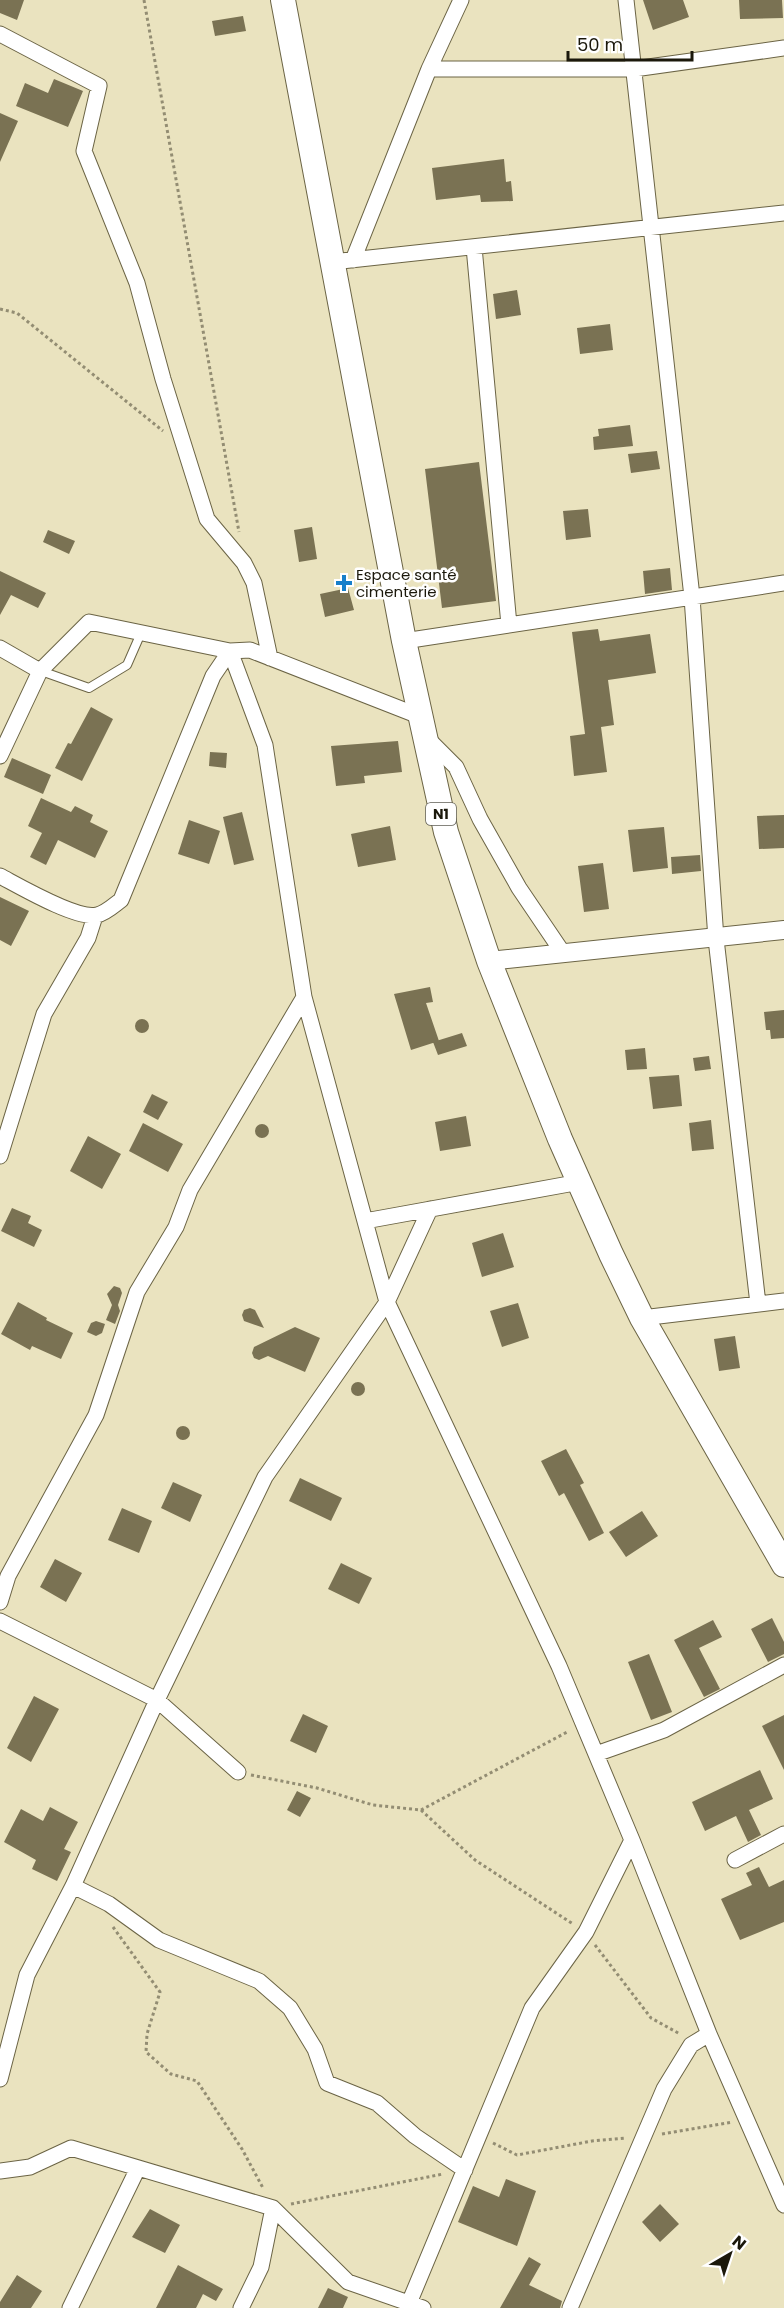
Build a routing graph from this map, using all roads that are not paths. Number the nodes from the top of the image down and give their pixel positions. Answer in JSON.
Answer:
{"nodes":[{"id":1,"x":283,"y":0,"type":"edge"},
{"id":2,"x":460,"y":0,"type":"edge"},
{"id":3,"x":626,"y":0,"type":"edge"},
{"id":4,"x":0,"y":34,"type":"edge"},
{"id":5,"x":784,"y":48,"type":"edge"},
{"id":6,"x":429,"y":69,"type":"junction"},
{"id":7,"x":634,"y":69,"type":"junction"},
{"id":8,"x":784,"y":213,"type":"edge"},
{"id":9,"x":651,"y":227,"type":"junction"},
{"id":10,"x":474,"y":247,"type":"junction"},
{"id":11,"x":342,"y":261,"type":"junction"},
{"id":12,"x":784,"y":583,"type":"edge"},
{"id":13,"x":692,"y":597,"type":"junction"},
{"id":14,"x":509,"y":625,"type":"junction"},
{"id":15,"x":141,"y":633,"type":"junction"},
{"id":16,"x":404,"y":641,"type":"junction"},
{"id":17,"x":230,"y":651,"type":"junction"},
{"id":18,"x":3,"y":652,"type":"edge"},
{"id":19,"x":270,"y":658,"type":"junction"},
{"id":20,"x":40,"y":671,"type":"junction"},
{"id":21,"x":421,"y":725,"type":"junction"},
{"id":22,"x":0,"y":756,"type":"edge"},
{"id":23,"x":0,"y":876,"type":"edge"},
{"id":24,"x":95,"y":916,"type":"junction"},
{"id":25,"x":784,"y":930,"type":"edge"},
{"id":26,"x":716,"y":939,"type":"junction"},
{"id":27,"x":563,"y":953,"type":"junction"},
{"id":28,"x":489,"y":961,"type":"junction"},
{"id":29,"x":304,"y":997,"type":"junction"},
{"id":30,"x":0,"y":1156,"type":"edge"},
{"id":31,"x":580,"y":1182,"type":"junction"},
{"id":32,"x":430,"y":1209,"type":"junction"},
{"id":33,"x":364,"y":1221,"type":"junction"},
{"id":34,"x":784,"y":1301,"type":"edge"},
{"id":35,"x":387,"y":1302,"type":"junction"},
{"id":36,"x":758,"y":1305,"type":"junction"},
{"id":37,"x":642,"y":1318,"type":"junction"},
{"id":38,"x":784,"y":1565,"type":"edge"},
{"id":39,"x":0,"y":1602,"type":"edge"},
{"id":40,"x":0,"y":1621,"type":"edge"},
{"id":41,"x":784,"y":1665,"type":"edge"},
{"id":42,"x":158,"y":1700,"type":"junction"},
{"id":43,"x":596,"y":1754,"type":"junction"},
{"id":44,"x":238,"y":1772,"type":"road end"},
{"id":45,"x":784,"y":1834,"type":"edge"},
{"id":46,"x":632,"y":1840,"type":"junction"},
{"id":47,"x":735,"y":1860,"type":"dead end"},
{"id":48,"x":73,"y":1886,"type":"junction"},
{"id":49,"x":709,"y":2034,"type":"junction"},
{"id":50,"x":0,"y":2079,"type":"edge"},
{"id":51,"x":138,"y":2168,"type":"junction"},
{"id":52,"x":465,"y":2170,"type":"junction"},
{"id":53,"x":0,"y":2171,"type":"edge"},
{"id":54,"x":784,"y":2205,"type":"edge"},
{"id":55,"x":273,"y":2208,"type":"junction"},
{"id":56,"x":413,"y":2306,"type":"edge"},
{"id":57,"x":70,"y":2308,"type":"edge"},
{"id":58,"x":241,"y":2308,"type":"edge"},
{"id":59,"x":570,"y":2308,"type":"edge"}],
"edges":[{"from":1,"to":11,"type":"highway","number":"N1"},
{"from":2,"to":6,"type":"street"},
{"from":3,"to":7,"type":"street"},
{"from":4,"to":19,"type":"street"},
{"from":5,"to":7,"type":"street"},
{"from":6,"to":7,"type":"street"},
{"from":6,"to":11,"type":"street"},
{"from":7,"to":9,"type":"street"},
{"from":8,"to":9,"type":"street"},
{"from":9,"to":10,"type":"street"},
{"from":9,"to":13,"type":"street"},
{"from":10,"to":11,"type":"street"},
{"from":10,"to":14,"type":"street"},
{"from":11,"to":16,"type":"highway","number":"N1"},
{"from":12,"to":13,"type":"street"},
{"from":13,"to":14,"type":"street"},
{"from":13,"to":26,"type":"street"},
{"from":14,"to":16,"type":"street"},
{"from":15,"to":17,"type":"street"},
{"from":15,"to":20,"type":"street"},
{"from":15,"to":20,"type":"lane"},
{"from":16,"to":21,"type":"highway","number":"N1"},
{"from":17,"to":19,"type":"street"},
{"from":17,"to":24,"type":"street"},
{"from":17,"to":29,"type":"street"},
{"from":18,"to":20,"type":"street"},
{"from":19,"to":21,"type":"street"},
{"from":20,"to":22,"type":"street"},
{"from":21,"to":27,"type":"street"},
{"from":21,"to":28,"type":"highway","number":"N1"},
{"from":23,"to":24,"type":"street"},
{"from":24,"to":30,"type":"street"},
{"from":25,"to":26,"type":"street"},
{"from":26,"to":27,"type":"street"},
{"from":26,"to":36,"type":"street"},
{"from":27,"to":28,"type":"street"},
{"from":28,"to":31,"type":"highway","number":"N1"},
{"from":29,"to":33,"type":"street"},
{"from":29,"to":39,"type":"street"},
{"from":31,"to":32,"type":"street"},
{"from":31,"to":37,"type":"highway","number":"N1"},
{"from":32,"to":33,"type":"street"},
{"from":32,"to":35,"type":"street"},
{"from":33,"to":35,"type":"street"},
{"from":34,"to":36,"type":"street"},
{"from":35,"to":42,"type":"street"},
{"from":35,"to":43,"type":"street"},
{"from":36,"to":37,"type":"street"},
{"from":37,"to":38,"type":"highway","number":"N1"},
{"from":40,"to":42,"type":"street"},
{"from":41,"to":43,"type":"street"},
{"from":42,"to":44,"type":"street"},
{"from":42,"to":48,"type":"street"},
{"from":43,"to":46,"type":"street"},
{"from":45,"to":47,"type":"street"},
{"from":46,"to":49,"type":"street"},
{"from":46,"to":52,"type":"street"},
{"from":48,"to":50,"type":"street"},
{"from":48,"to":52,"type":"street"},
{"from":49,"to":54,"type":"street"},
{"from":49,"to":59,"type":"street"},
{"from":51,"to":53,"type":"street"},
{"from":51,"to":55,"type":"street"},
{"from":51,"to":57,"type":"street"},
{"from":52,"to":56,"type":"street"},
{"from":55,"to":56,"type":"street"},
{"from":55,"to":58,"type":"street"}]}
